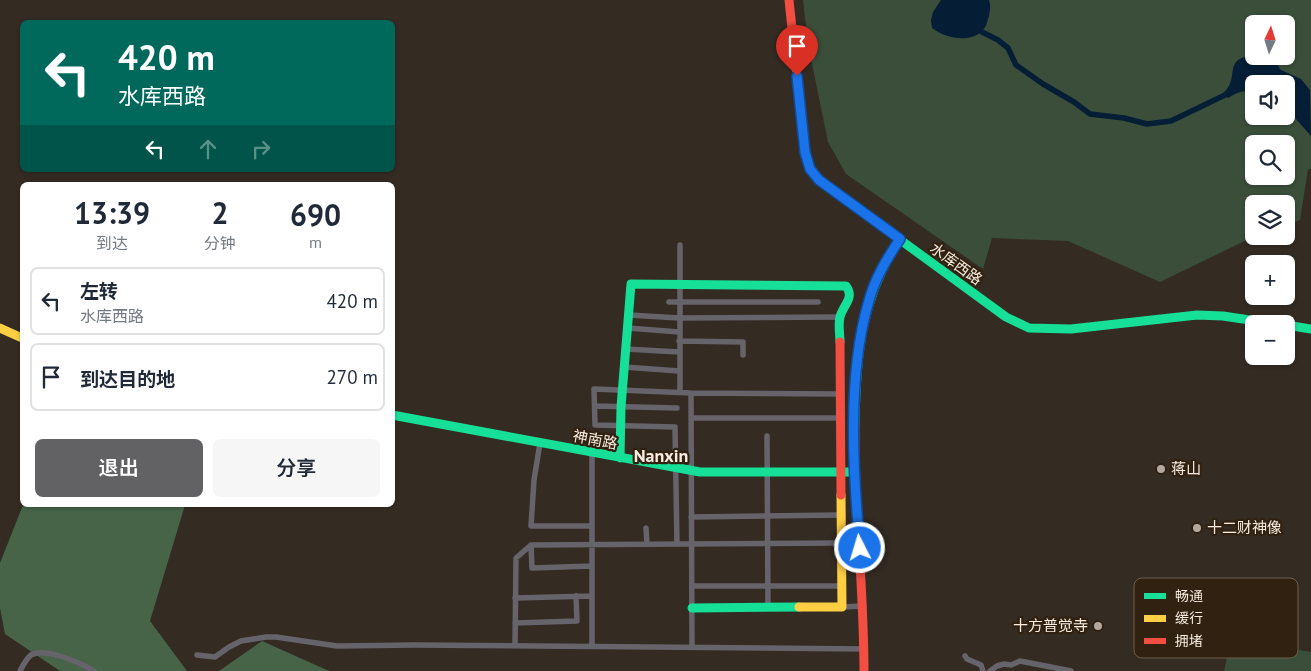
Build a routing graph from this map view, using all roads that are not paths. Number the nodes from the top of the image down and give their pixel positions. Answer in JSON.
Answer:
{"nodes":[{"id":1,"x":789,"y":0,"type":"edge"},
{"id":2,"x":900,"y":239,"type":"junction"},
{"id":3,"x":680,"y":245,"type":"dead end"},
{"id":4,"x":679,"y":284,"type":"junction"},
{"id":5,"x":669,"y":302,"type":"dead end"},
{"id":6,"x":679,"y":302,"type":"junction"},
{"id":7,"x":818,"y":302,"type":"dead end"},
{"id":8,"x":629,"y":315,"type":"junction"},
{"id":9,"x":840,"y":317,"type":"junction"},
{"id":10,"x":679,"y":318,"type":"junction"},
{"id":11,"x":1245,"y":319,"type":"edge"},
{"id":12,"x":1295,"y":326,"type":"edge"},
{"id":13,"x":0,"y":328,"type":"edge"},
{"id":14,"x":628,"y":328,"type":"junction"},
{"id":15,"x":1311,"y":329,"type":"edge"},
{"id":16,"x":679,"y":332,"type":"junction"},
{"id":17,"x":20,"y":337,"type":"edge"},
{"id":18,"x":679,"y":341,"type":"junction"},
{"id":19,"x":626,"y":349,"type":"junction"},
{"id":20,"x":679,"y":352,"type":"junction"},
{"id":21,"x":743,"y":355,"type":"dead end"},
{"id":22,"x":624,"y":367,"type":"junction"},
{"id":23,"x":679,"y":371,"type":"junction"},
{"id":24,"x":622,"y":390,"type":"junction"},
{"id":25,"x":680,"y":392,"type":"junction"},
{"id":26,"x":691,"y":393,"type":"junction"},
{"id":27,"x":840,"y":394,"type":"junction"},
{"id":28,"x":595,"y":406,"type":"junction"},
{"id":29,"x":621,"y":407,"type":"junction"},
{"id":30,"x":678,"y":408,"type":"dead end"},
{"id":31,"x":395,"y":416,"type":"edge"},
{"id":32,"x":691,"y":418,"type":"junction"},
{"id":33,"x":841,"y":418,"type":"junction"},
{"id":34,"x":620,"y":426,"type":"junction"},
{"id":35,"x":768,"y":436,"type":"dead end"},
{"id":36,"x":540,"y":443,"type":"junction"},
{"id":37,"x":592,"y":453,"type":"junction"},
{"id":38,"x":620,"y":458,"type":"junction"},
{"id":39,"x":676,"y":468,"type":"junction"},
{"id":40,"x":691,"y":471,"type":"junction"},
{"id":41,"x":768,"y":472,"type":"junction"},
{"id":42,"x":841,"y":472,"type":"junction"},
{"id":43,"x":855,"y":472,"type":"junction"},
{"id":44,"x":841,"y":515,"type":"junction"},
{"id":45,"x":691,"y":516,"type":"junction"},
{"id":46,"x":768,"y":516,"type":"junction"},
{"id":47,"x":592,"y":526,"type":"junction"},
{"id":48,"x":646,"y":528,"type":"dead end"},
{"id":49,"x":768,"y":543,"type":"junction"},
{"id":50,"x":842,"y":543,"type":"junction"},
{"id":51,"x":647,"y":544,"type":"junction"},
{"id":52,"x":677,"y":544,"type":"junction"},
{"id":53,"x":691,"y":544,"type":"junction"},
{"id":54,"x":531,"y":545,"type":"junction"},
{"id":55,"x":592,"y":545,"type":"junction"},
{"id":56,"x":592,"y":566,"type":"junction"},
{"id":57,"x":692,"y":586,"type":"junction"},
{"id":58,"x":768,"y":586,"type":"junction"},
{"id":59,"x":842,"y":586,"type":"junction"},
{"id":60,"x":576,"y":596,"type":"junction"},
{"id":61,"x":592,"y":596,"type":"junction"},
{"id":62,"x":516,"y":598,"type":"junction"},
{"id":63,"x":864,"y":606,"type":"junction"},
{"id":64,"x":842,"y":607,"type":"junction"},
{"id":65,"x":692,"y":608,"type":"junction"},
{"id":66,"x":768,"y":608,"type":"junction"},
{"id":67,"x":515,"y":623,"type":"junction"},
{"id":68,"x":515,"y":646,"type":"junction"},
{"id":69,"x":592,"y":646,"type":"junction"},
{"id":70,"x":692,"y":647,"type":"junction"},
{"id":71,"x":865,"y":649,"type":"junction"},
{"id":72,"x":197,"y":655,"type":"dead end"},
{"id":73,"x":965,"y":656,"type":"dead end"},
{"id":74,"x":20,"y":671,"type":"edge"},
{"id":75,"x":94,"y":671,"type":"edge"},
{"id":76,"x":864,"y":671,"type":"edge"},
{"id":77,"x":983,"y":671,"type":"edge"},
{"id":78,"x":990,"y":671,"type":"edge"},
{"id":79,"x":1071,"y":671,"type":"edge"}],
"edges":[{"from":1,"to":2,"type":"street","name":"水库西路"},
{"from":2,"to":11,"type":"street","name":"水库西路"},
{"from":2,"to":43,"type":"street"},
{"from":3,"to":4,"type":"street"},
{"from":4,"to":6,"type":"street"},
{"from":4,"to":8,"type":"street"},
{"from":4,"to":9,"type":"street"},
{"from":5,"to":6,"type":"street"},
{"from":6,"to":7,"type":"street"},
{"from":6,"to":10,"type":"street"},
{"from":8,"to":10,"type":"street"},
{"from":8,"to":14,"type":"street"},
{"from":9,"to":10,"type":"street"},
{"from":9,"to":27,"type":"street"},
{"from":10,"to":16,"type":"street"},
{"from":12,"to":15,"type":"street"},
{"from":13,"to":17,"type":"street"},
{"from":14,"to":16,"type":"street"},
{"from":14,"to":19,"type":"street"},
{"from":16,"to":18,"type":"street"},
{"from":18,"to":20,"type":"street"},
{"from":18,"to":21,"type":"street"},
{"from":19,"to":20,"type":"street"},
{"from":19,"to":22,"type":"street"},
{"from":20,"to":23,"type":"street"},
{"from":22,"to":23,"type":"street"},
{"from":22,"to":24,"type":"street"},
{"from":23,"to":25,"type":"street"},
{"from":24,"to":25,"type":"street"},
{"from":24,"to":28,"type":"street"},
{"from":24,"to":29,"type":"street"},
{"from":25,"to":26,"type":"street"},
{"from":26,"to":27,"type":"street"},
{"from":26,"to":32,"type":"street"},
{"from":27,"to":33,"type":"street"},
{"from":28,"to":29,"type":"street"},
{"from":28,"to":34,"type":"street"},
{"from":29,"to":30,"type":"street"},
{"from":29,"to":34,"type":"street"},
{"from":31,"to":36,"type":"street","name":"神南路"},
{"from":32,"to":33,"type":"street"},
{"from":32,"to":40,"type":"street"},
{"from":33,"to":42,"type":"street"},
{"from":34,"to":38,"type":"street"},
{"from":34,"to":39,"type":"street"},
{"from":35,"to":41,"type":"street"},
{"from":36,"to":37,"type":"street","name":"神南路"},
{"from":36,"to":47,"type":"street"},
{"from":37,"to":38,"type":"street","name":"神南路"},
{"from":37,"to":47,"type":"street"},
{"from":38,"to":39,"type":"street","name":"神南路"},
{"from":39,"to":40,"type":"street","name":"神南路"},
{"from":39,"to":52,"type":"street"},
{"from":40,"to":41,"type":"street","name":"神南路"},
{"from":40,"to":45,"type":"street"},
{"from":41,"to":42,"type":"street","name":"神南路"},
{"from":41,"to":46,"type":"street"},
{"from":42,"to":43,"type":"street","name":"神南路"},
{"from":42,"to":44,"type":"street"},
{"from":43,"to":63,"type":"street"},
{"from":44,"to":46,"type":"street"},
{"from":44,"to":50,"type":"street"},
{"from":45,"to":46,"type":"street"},
{"from":45,"to":53,"type":"street"},
{"from":46,"to":49,"type":"street"},
{"from":47,"to":55,"type":"street"},
{"from":48,"to":51,"type":"street"},
{"from":49,"to":50,"type":"street"},
{"from":49,"to":53,"type":"street"},
{"from":49,"to":58,"type":"street"},
{"from":50,"to":59,"type":"street"},
{"from":51,"to":52,"type":"street"},
{"from":51,"to":55,"type":"street"},
{"from":52,"to":53,"type":"street"},
{"from":53,"to":57,"type":"street"},
{"from":54,"to":55,"type":"street"},
{"from":54,"to":56,"type":"street"},
{"from":54,"to":62,"type":"street"},
{"from":55,"to":56,"type":"street"},
{"from":56,"to":61,"type":"street"},
{"from":57,"to":58,"type":"street"},
{"from":57,"to":65,"type":"street"},
{"from":58,"to":59,"type":"street"},
{"from":58,"to":66,"type":"street"},
{"from":59,"to":64,"type":"street"},
{"from":60,"to":61,"type":"street"},
{"from":60,"to":62,"type":"street"},
{"from":60,"to":67,"type":"street"},
{"from":61,"to":69,"type":"street"},
{"from":62,"to":67,"type":"street"},
{"from":63,"to":64,"type":"street"},
{"from":63,"to":71,"type":"street"},
{"from":64,"to":66,"type":"street"},
{"from":65,"to":66,"type":"street"},
{"from":65,"to":70,"type":"street"},
{"from":67,"to":68,"type":"street"},
{"from":68,"to":69,"type":"street"},
{"from":68,"to":72,"type":"street"},
{"from":69,"to":70,"type":"street"},
{"from":70,"to":71,"type":"street"},
{"from":71,"to":76,"type":"street"},
{"from":73,"to":77,"type":"street"},
{"from":74,"to":75,"type":"street"},
{"from":78,"to":79,"type":"street"}]}
